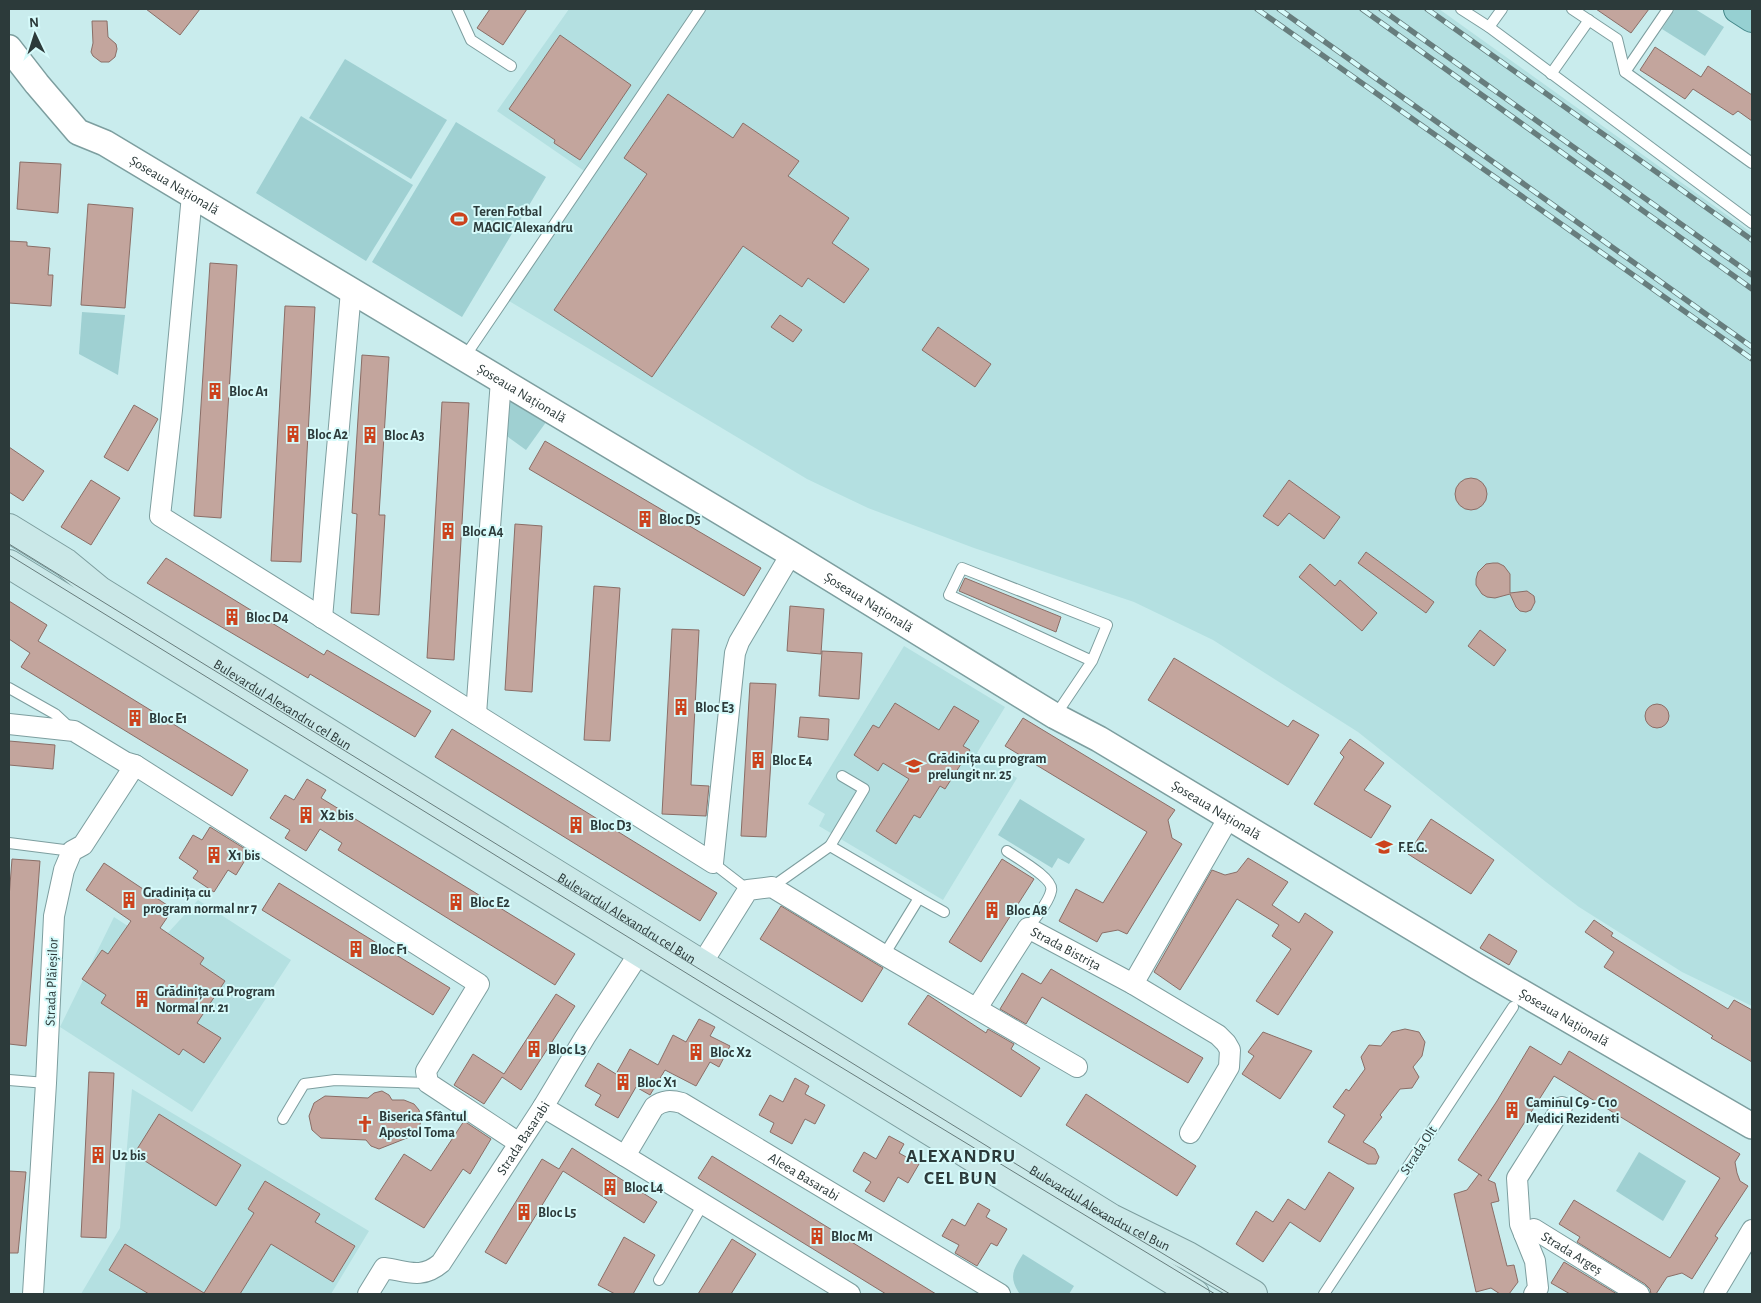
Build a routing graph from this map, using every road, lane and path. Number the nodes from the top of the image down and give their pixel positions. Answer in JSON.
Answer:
{"nodes":[{"id":1,"x":457,"y":9,"type":"edge"},
{"id":2,"x":700,"y":9,"type":"edge"},
{"id":3,"x":1461,"y":9,"type":"edge"},
{"id":4,"x":1502,"y":9,"type":"edge"},
{"id":5,"x":1572,"y":9,"type":"edge"},
{"id":6,"x":1668,"y":9,"type":"edge"},
{"id":7,"x":1738,"y":9,"type":"edge"},
{"id":8,"x":1752,"y":18,"type":"edge"},
{"id":9,"x":1589,"y":20,"type":"junction"},
{"id":10,"x":1489,"y":27,"type":"junction"},
{"id":11,"x":11,"y":52,"type":"edge"},
{"id":12,"x":511,"y":66,"type":"dead end"},
{"id":13,"x":1625,"y":72,"type":"junction"},
{"id":14,"x":1551,"y":74,"type":"junction"},
{"id":15,"x":1752,"y":163,"type":"edge"},
{"id":16,"x":192,"y":195,"type":"junction"},
{"id":17,"x":1752,"y":223,"type":"edge"},
{"id":18,"x":351,"y":291,"type":"junction"},
{"id":19,"x":464,"y":359,"type":"junction"},
{"id":20,"x":501,"y":380,"type":"junction"},
{"id":21,"x":9,"y":528,"type":"edge"},
{"id":22,"x":791,"y":554,"type":"junction"},
{"id":23,"x":9,"y":564,"type":"edge"},
{"id":24,"x":322,"y":618,"type":"junction"},
{"id":25,"x":1092,"y":661,"type":"junction"},
{"id":26,"x":9,"y":688,"type":"edge"},
{"id":27,"x":476,"y":714,"type":"junction"},
{"id":28,"x":1055,"y":716,"type":"junction"},
{"id":29,"x":9,"y":724,"type":"edge"},
{"id":30,"x":74,"y":731,"type":"junction"},
{"id":31,"x":135,"y":765,"type":"junction"},
{"id":32,"x":842,"y":776,"type":"dead end"},
{"id":33,"x":1229,"y":817,"type":"junction"},
{"id":34,"x":9,"y":843,"type":"edge"},
{"id":35,"x":830,"y":846,"type":"junction"},
{"id":36,"x":72,"y":851,"type":"junction"},
{"id":37,"x":1007,"y":851,"type":"dead end"},
{"id":38,"x":713,"y":863,"type":"junction"},
{"id":39,"x":772,"y":887,"type":"junction"},
{"id":40,"x":748,"y":890,"type":"junction"},
{"id":41,"x":919,"y":898,"type":"junction"},
{"id":42,"x":944,"y":912,"type":"dead end"},
{"id":43,"x":1028,"y":928,"type":"junction"},
{"id":44,"x":646,"y":943,"type":"junction"},
{"id":45,"x":884,"y":955,"type":"junction"},
{"id":46,"x":701,"y":964,"type":"junction"},
{"id":47,"x":1133,"y":984,"type":"junction"},
{"id":48,"x":1513,"y":1007,"type":"dead end"},
{"id":49,"x":977,"y":1008,"type":"junction"},
{"id":50,"x":1077,"y":1067,"type":"dead end"},
{"id":51,"x":9,"y":1080,"type":"edge"},
{"id":52,"x":428,"y":1082,"type":"junction"},
{"id":53,"x":46,"y":1083,"type":"junction"},
{"id":54,"x":1562,"y":1107,"type":"dead end"},
{"id":55,"x":542,"y":1108,"type":"junction"},
{"id":56,"x":283,"y":1119,"type":"dead end"},
{"id":57,"x":1752,"y":1126,"type":"edge"},
{"id":58,"x":1190,"y":1133,"type":"dead end"},
{"id":59,"x":519,"y":1143,"type":"junction"},
{"id":60,"x":625,"y":1156,"type":"junction"},
{"id":61,"x":704,"y":1204,"type":"junction"},
{"id":62,"x":1752,"y":1230,"type":"edge"},
{"id":63,"x":1524,"y":1234,"type":"junction"},
{"id":64,"x":659,"y":1280,"type":"dead end"},
{"id":65,"x":33,"y":1294,"type":"edge"},
{"id":66,"x":368,"y":1294,"type":"edge"},
{"id":67,"x":849,"y":1294,"type":"edge"},
{"id":68,"x":1000,"y":1294,"type":"edge"},
{"id":69,"x":1195,"y":1294,"type":"edge"},
{"id":70,"x":1253,"y":1294,"type":"edge"},
{"id":71,"x":1324,"y":1294,"type":"edge"},
{"id":72,"x":1534,"y":1294,"type":"edge"},
{"id":73,"x":1638,"y":1294,"type":"edge"},
{"id":74,"x":1714,"y":1294,"type":"edge"}],
"edges":[{"from":1,"to":12,"type":"lane"},
{"from":2,"to":19,"type":"lane"},
{"from":3,"to":10,"type":"lane"},
{"from":4,"to":10,"type":"lane"},
{"from":5,"to":9,"type":"lane"},
{"from":6,"to":13,"type":"lane"},
{"from":7,"to":8,"type":"main road"},
{"from":9,"to":13,"type":"lane"},
{"from":9,"to":14,"type":"lane"},
{"from":10,"to":14,"type":"lane"},
{"from":11,"to":16,"type":"street","name":"Șoseaua Națională"},
{"from":13,"to":15,"type":"lane"},
{"from":14,"to":17,"type":"lane"},
{"from":16,"to":18,"type":"street","name":"Șoseaua Națională"},
{"from":16,"to":24,"type":"street"},
{"from":18,"to":19,"type":"street","name":"Șoseaua Națională"},
{"from":18,"to":24,"type":"street"},
{"from":19,"to":20,"type":"street","name":"Șoseaua Națională"},
{"from":20,"to":22,"type":"street","name":"Șoseaua Națională"},
{"from":20,"to":27,"type":"street"},
{"from":21,"to":44,"type":"main road","name":"Bulevardul Alexandru cel Bun"},
{"from":22,"to":28,"type":"street","name":"Șoseaua Națională"},
{"from":22,"to":38,"type":"street"},
{"from":23,"to":44,"type":"main road","name":"Bulevardul Alexandru cel Bun"},
{"from":24,"to":27,"type":"street"},
{"from":25,"to":25,"type":"lane"},
{"from":25,"to":28,"type":"lane"},
{"from":26,"to":30,"type":"lane"},
{"from":27,"to":38,"type":"street"},
{"from":28,"to":33,"type":"street","name":"Șoseaua Națională"},
{"from":29,"to":30,"type":"street"},
{"from":30,"to":31,"type":"street"},
{"from":31,"to":36,"type":"street","name":"Strada Plăieșilor"},
{"from":31,"to":52,"type":"street"},
{"from":32,"to":35,"type":"lane"},
{"from":33,"to":47,"type":"street"},
{"from":33,"to":57,"type":"street","name":"Șoseaua Națională"},
{"from":34,"to":36,"type":"lane"},
{"from":35,"to":39,"type":"lane"},
{"from":35,"to":41,"type":"lane"},
{"from":36,"to":53,"type":"street","name":"Strada Plăieșilor"},
{"from":37,"to":43,"type":"lane"},
{"from":38,"to":40,"type":"lane"},
{"from":39,"to":40,"type":"street"},
{"from":39,"to":45,"type":"street"},
{"from":40,"to":46,"type":"street"},
{"from":41,"to":42,"type":"lane"},
{"from":41,"to":45,"type":"lane"},
{"from":43,"to":47,"type":"street","name":"Strada Bistrița"},
{"from":43,"to":49,"type":"street","name":"Strada Bistrița"},
{"from":44,"to":46,"type":"main road","name":"Bulevardul Alexandru cel Bun"},
{"from":44,"to":55,"type":"street","name":"Strada Basarabi"},
{"from":44,"to":69,"type":"main road","name":"Bulevardul Alexandru cel Bun"},
{"from":45,"to":49,"type":"street"},
{"from":46,"to":70,"type":"main road","name":"Bulevardul Alexandru cel Bun"},
{"from":47,"to":58,"type":"street","name":"Strada Bistrița"},
{"from":48,"to":71,"type":"lane","name":"Strada Olt"},
{"from":49,"to":50,"type":"street"},
{"from":51,"to":53,"type":"lane"},
{"from":52,"to":56,"type":"lane"},
{"from":52,"to":59,"type":"street"},
{"from":53,"to":65,"type":"street","name":"Strada Plăieșilor"},
{"from":54,"to":63,"type":"street","name":"Strada Argeș"},
{"from":55,"to":59,"type":"street","name":"Strada Basarabi"},
{"from":55,"to":60,"type":"street"},
{"from":59,"to":66,"type":"street","name":"Strada Basarabi"},
{"from":60,"to":61,"type":"street"},
{"from":60,"to":68,"type":"street","name":"Aleea Basarabi"},
{"from":61,"to":64,"type":"lane"},
{"from":61,"to":67,"type":"street"},
{"from":62,"to":74,"type":"street"},
{"from":63,"to":72,"type":"street"},
{"from":63,"to":73,"type":"street","name":"Strada Argeș"}]}
